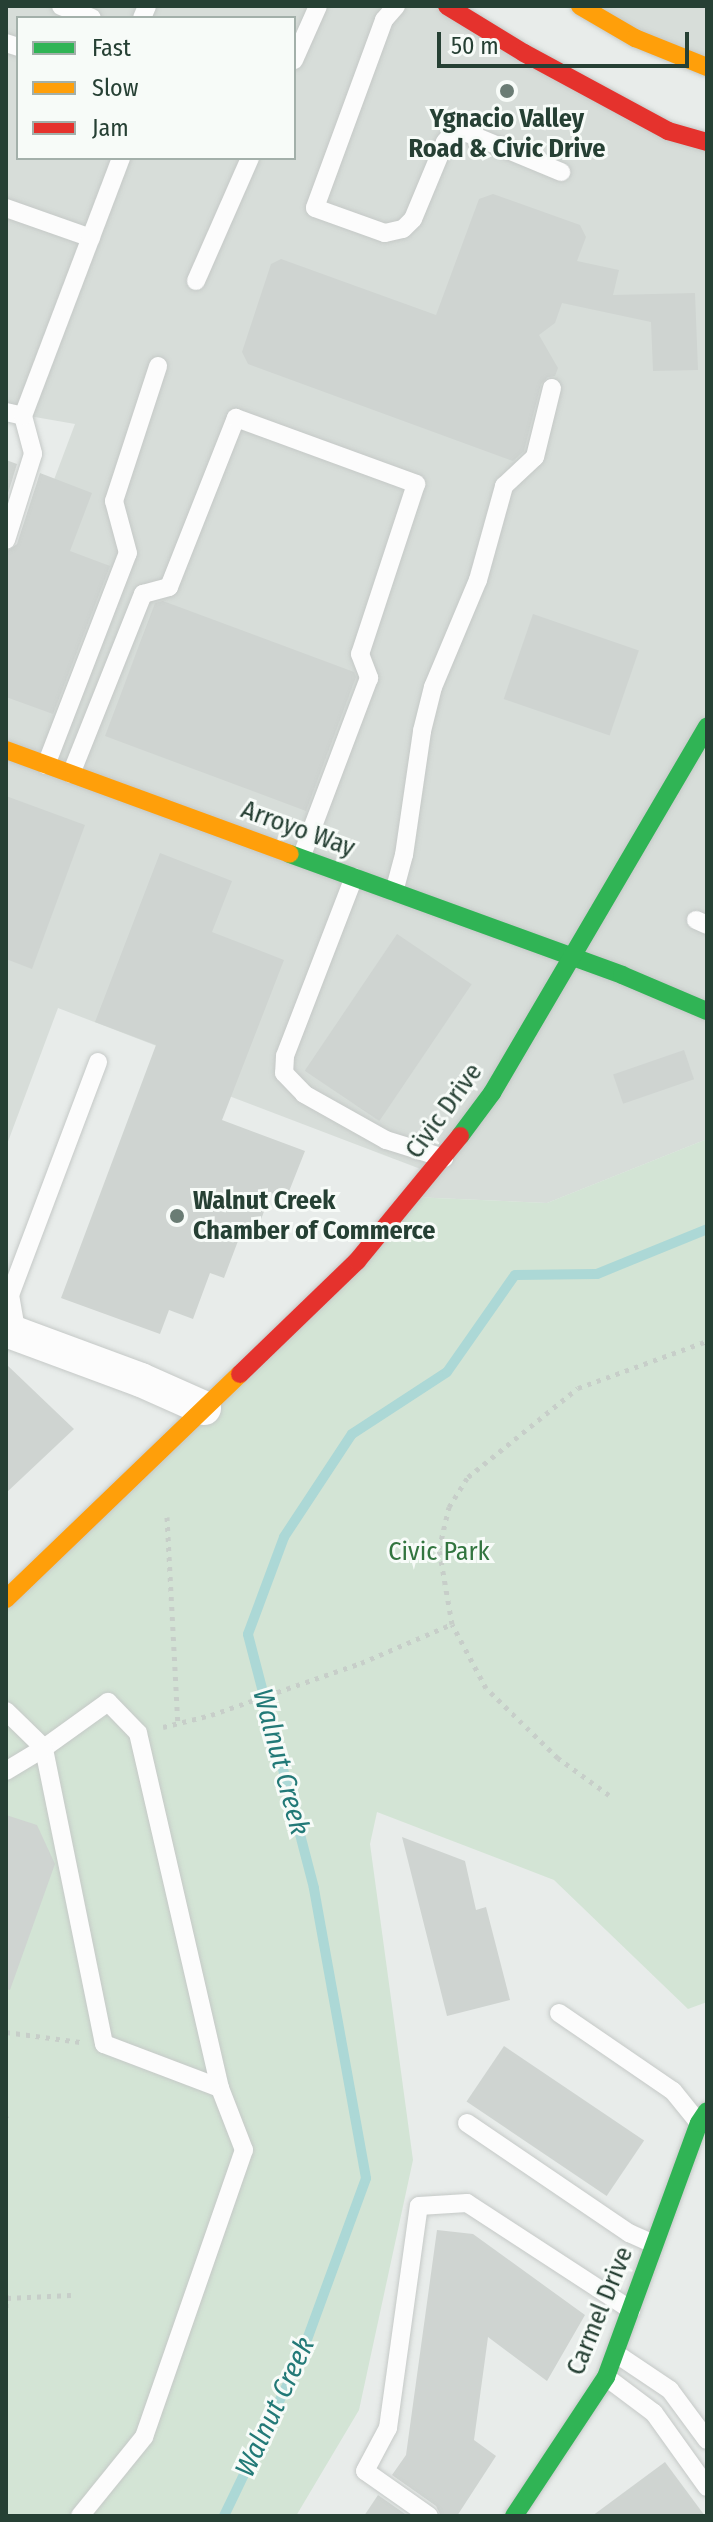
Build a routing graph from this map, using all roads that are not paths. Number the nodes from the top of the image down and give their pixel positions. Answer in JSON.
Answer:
{"nodes":[{"id":1,"x":318,"y":6,"type":"edge"},
{"id":2,"x":396,"y":6,"type":"edge"},
{"id":3,"x":447,"y":6,"type":"edge"},
{"id":4,"x":580,"y":6,"type":"edge"},
{"id":5,"x":296,"y":56,"type":"edge"},
{"id":6,"x":707,"y":67,"type":"edge"},
{"id":7,"x":707,"y":142,"type":"edge"},
{"id":8,"x":120,"y":160,"type":"edge"},
{"id":9,"x":249,"y":160,"type":"edge"},
{"id":10,"x":561,"y":172,"type":"dead end"},
{"id":11,"x":6,"y":208,"type":"edge"},
{"id":12,"x":91,"y":238,"type":"junction"},
{"id":13,"x":196,"y":281,"type":"dead end"},
{"id":14,"x":158,"y":366,"type":"dead end"},
{"id":15,"x":552,"y":388,"type":"dead end"},
{"id":16,"x":14,"y":414,"type":"edge"},
{"id":17,"x":6,"y":540,"type":"edge"},
{"id":18,"x":707,"y":726,"type":"edge"},
{"id":19,"x":6,"y":750,"type":"edge"},
{"id":20,"x":46,"y":765,"type":"junction"},
{"id":21,"x":71,"y":774,"type":"junction"},
{"id":22,"x":301,"y":858,"type":"junction"},
{"id":23,"x":354,"y":877,"type":"junction"},
{"id":24,"x":394,"y":892,"type":"junction"},
{"id":25,"x":573,"y":957,"type":"junction"},
{"id":26,"x":707,"y":1011,"type":"edge"},
{"id":27,"x":98,"y":1062,"type":"dead end"},
{"id":28,"x":444,"y":1158,"type":"junction"},
{"id":29,"x":10,"y":1337,"type":"edge"},
{"id":30,"x":204,"y":1408,"type":"junction"},
{"id":31,"x":6,"y":1599,"type":"edge"},
{"id":32,"x":6,"y":1711,"type":"edge"},
{"id":33,"x":44,"y":1748,"type":"junction"},
{"id":34,"x":6,"y":1771,"type":"edge"},
{"id":35,"x":559,"y":2013,"type":"dead end"},
{"id":36,"x":220,"y":2088,"type":"junction"},
{"id":37,"x":704,"y":2121,"type":"edge"},
{"id":38,"x":467,"y":2123,"type":"dead end"},
{"id":39,"x":654,"y":2244,"type":"junction"},
{"id":40,"x":631,"y":2310,"type":"junction"},
{"id":41,"x":615,"y":2353,"type":"junction"},
{"id":42,"x":606,"y":2377,"type":"junction"},
{"id":43,"x":707,"y":2440,"type":"edge"},
{"id":44,"x":707,"y":2487,"type":"edge"},
{"id":45,"x":80,"y":2516,"type":"edge"},
{"id":46,"x":429,"y":2516,"type":"edge"},
{"id":47,"x":514,"y":2516,"type":"edge"}],
"edges":[{"from":1,"to":5,"type":"lane"},
{"from":2,"to":10,"type":"lane"},
{"from":3,"to":7,"type":"main road"},
{"from":4,"to":6,"type":"main road"},
{"from":8,"to":12,"type":"lane"},
{"from":9,"to":13,"type":"lane"},
{"from":11,"to":12,"type":"lane"},
{"from":12,"to":16,"type":"lane"},
{"from":14,"to":20,"type":"lane"},
{"from":15,"to":24,"type":"lane"},
{"from":16,"to":17,"type":"lane"},
{"from":18,"to":25,"type":"main road","name":"Civic Drive"},
{"from":19,"to":20,"type":"main road","name":"Arroyo Way"},
{"from":20,"to":21,"type":"main road","name":"Arroyo Way"},
{"from":21,"to":22,"type":"main road","name":"Arroyo Way"},
{"from":21,"to":22,"type":"lane"},
{"from":22,"to":23,"type":"main road","name":"Arroyo Way"},
{"from":23,"to":24,"type":"main road","name":"Arroyo Way"},
{"from":23,"to":28,"type":"lane"},
{"from":24,"to":25,"type":"main road","name":"Arroyo Way"},
{"from":25,"to":26,"type":"main road","name":"Arroyo Way"},
{"from":25,"to":28,"type":"main road","name":"Civic Drive"},
{"from":27,"to":29,"type":"lane"},
{"from":28,"to":30,"type":"main road","name":"Civic Drive"},
{"from":29,"to":30,"type":"street"},
{"from":30,"to":31,"type":"main road","name":"Civic Drive"},
{"from":32,"to":33,"type":"lane"},
{"from":33,"to":34,"type":"lane"},
{"from":33,"to":36,"type":"lane"},
{"from":33,"to":36,"type":"lane"},
{"from":35,"to":37,"type":"lane"},
{"from":36,"to":45,"type":"lane"},
{"from":37,"to":39,"type":"main road","name":"Carmel Drive"},
{"from":38,"to":39,"type":"lane"},
{"from":39,"to":40,"type":"main road","name":"Carmel Drive"},
{"from":40,"to":41,"type":"main road","name":"Carmel Drive"},
{"from":40,"to":46,"type":"lane"},
{"from":41,"to":42,"type":"main road","name":"Carmel Drive"},
{"from":41,"to":43,"type":"lane"},
{"from":42,"to":44,"type":"lane"},
{"from":42,"to":47,"type":"main road","name":"Carmel Drive"}]}
